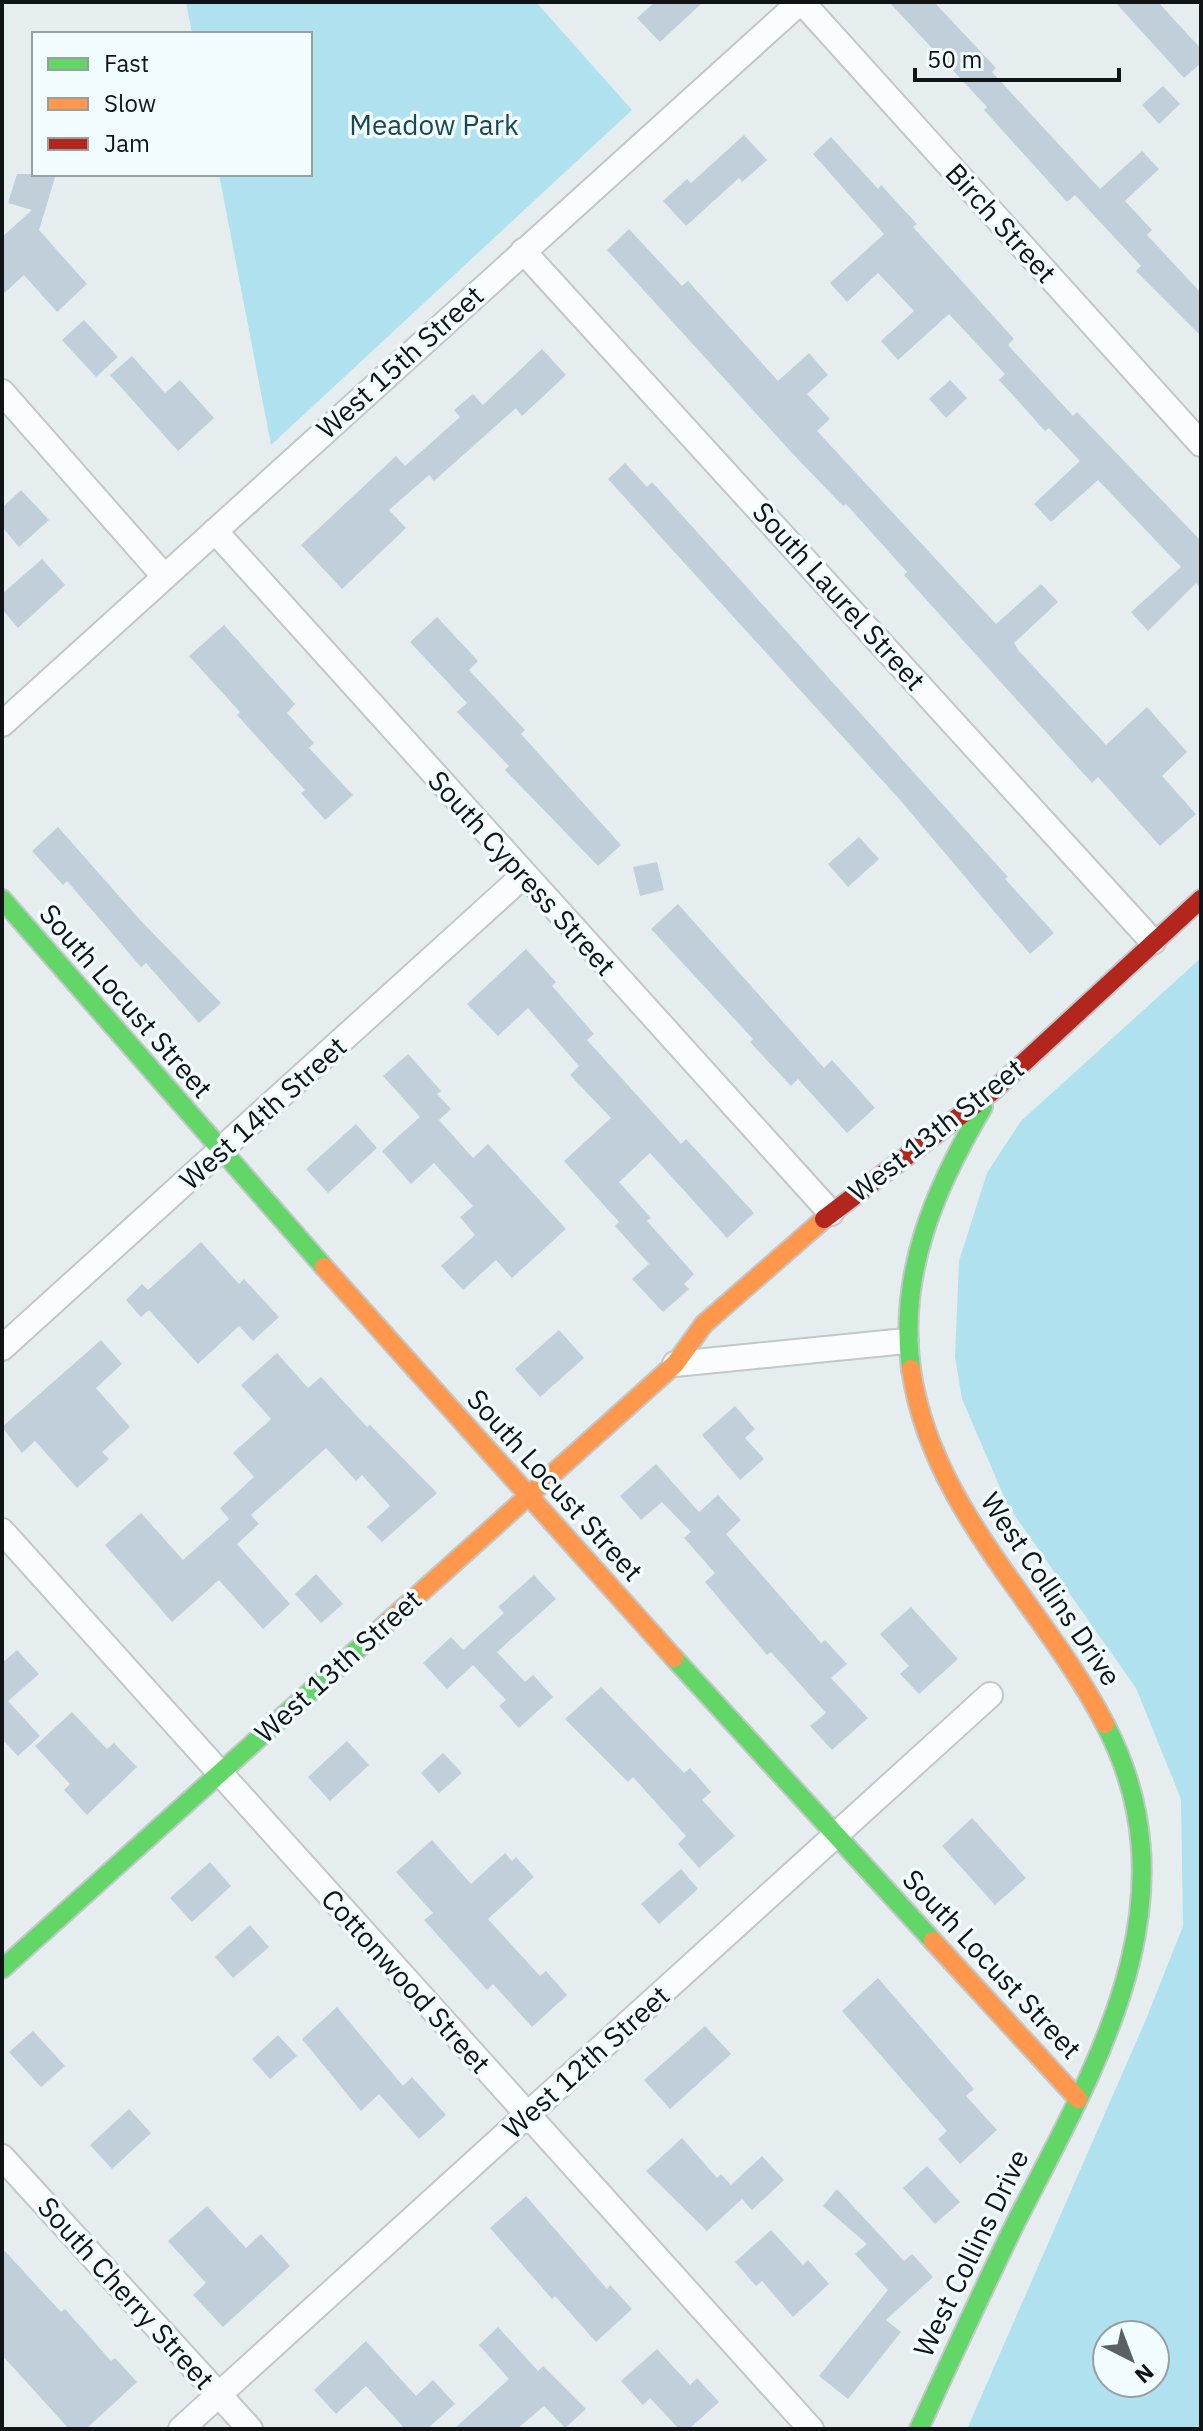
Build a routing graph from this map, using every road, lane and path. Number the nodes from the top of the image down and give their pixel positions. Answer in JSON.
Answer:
{"nodes":[{"id":1,"x":801,"y":2,"type":"edge"},
{"id":2,"x":523,"y":251,"type":"junction"},
{"id":3,"x":2,"y":392,"type":"edge"},
{"id":4,"x":1201,"y":444,"type":"edge"},
{"id":5,"x":215,"y":531,"type":"junction"},
{"id":6,"x":164,"y":576,"type":"junction"},
{"id":7,"x":2,"y":724,"type":"edge"},
{"id":8,"x":523,"y":876,"type":"junction"},
{"id":9,"x":2,"y":899,"type":"edge"},
{"id":10,"x":1201,"y":899,"type":"edge"},
{"id":11,"x":1153,"y":942,"type":"junction"},
{"id":12,"x":994,"y":1090,"type":"junction"},
{"id":13,"x":220,"y":1152,"type":"junction"},
{"id":14,"x":831,"y":1213,"type":"junction"},
{"id":15,"x":906,"y":1341,"type":"junction"},
{"id":16,"x":2,"y":1348,"type":"edge"},
{"id":17,"x":675,"y":1364,"type":"junction"},
{"id":18,"x":526,"y":1495,"type":"junction"},
{"id":19,"x":2,"y":1531,"type":"edge"},
{"id":20,"x":990,"y":1695,"type":"dead end"},
{"id":21,"x":220,"y":1773,"type":"junction"},
{"id":22,"x":835,"y":1835,"type":"junction"},
{"id":23,"x":2,"y":1969,"type":"edge"},
{"id":24,"x":1078,"y":2099,"type":"junction"},
{"id":25,"x":527,"y":2115,"type":"junction"},
{"id":26,"x":2,"y":2157,"type":"edge"},
{"id":27,"x":219,"y":2395,"type":"junction"},
{"id":28,"x":181,"y":2429,"type":"edge"},
{"id":29,"x":250,"y":2429,"type":"edge"},
{"id":30,"x":811,"y":2429,"type":"edge"},
{"id":31,"x":919,"y":2429,"type":"edge"}],
"edges":[{"from":1,"to":2,"type":"street","name":"West 15th Street"},
{"from":1,"to":4,"type":"street","name":"Birch Street"},
{"from":2,"to":5,"type":"street","name":"West 15th Street"},
{"from":2,"to":11,"type":"street","name":"South Laurel Street"},
{"from":3,"to":6,"type":"street"},
{"from":5,"to":6,"type":"street","name":"West 15th Street"},
{"from":5,"to":8,"type":"street","name":"South Cypress Street"},
{"from":6,"to":7,"type":"street","name":"West 15th Street"},
{"from":8,"to":13,"type":"street","name":"West 14th Street"},
{"from":8,"to":14,"type":"street","name":"South Cypress Street"},
{"from":9,"to":13,"type":"street","name":"South Locust Street"},
{"from":10,"to":11,"type":"street","name":"West 13th Street"},
{"from":11,"to":12,"type":"street","name":"West 13th Street"},
{"from":12,"to":14,"type":"street","name":"West 13th Street"},
{"from":12,"to":15,"type":"street","name":"West Collins Drive"},
{"from":13,"to":16,"type":"street","name":"West 14th Street"},
{"from":13,"to":18,"type":"street","name":"South Locust Street"},
{"from":14,"to":17,"type":"street","name":"West 13th Street"},
{"from":15,"to":17,"type":"street"},
{"from":15,"to":24,"type":"street","name":"West Collins Drive"},
{"from":17,"to":18,"type":"street","name":"West 13th Street"},
{"from":18,"to":21,"type":"street","name":"West 13th Street"},
{"from":18,"to":22,"type":"street","name":"South Locust Street"},
{"from":19,"to":21,"type":"street","name":"Cottonwood Street"},
{"from":20,"to":22,"type":"street","name":"West 12th Street"},
{"from":21,"to":23,"type":"street","name":"West 13th Street"},
{"from":21,"to":25,"type":"street","name":"Cottonwood Street"},
{"from":22,"to":24,"type":"street","name":"South Locust Street"},
{"from":22,"to":25,"type":"street","name":"West 12th Street"},
{"from":24,"to":31,"type":"street","name":"West Collins Drive"},
{"from":25,"to":27,"type":"street","name":"West 12th Street"},
{"from":25,"to":30,"type":"street","name":"Cottonwood Street"},
{"from":26,"to":27,"type":"street","name":"South Cherry Street"},
{"from":27,"to":28,"type":"street","name":"West 12th Street"},
{"from":27,"to":29,"type":"street","name":"South Cherry Street"}]}
